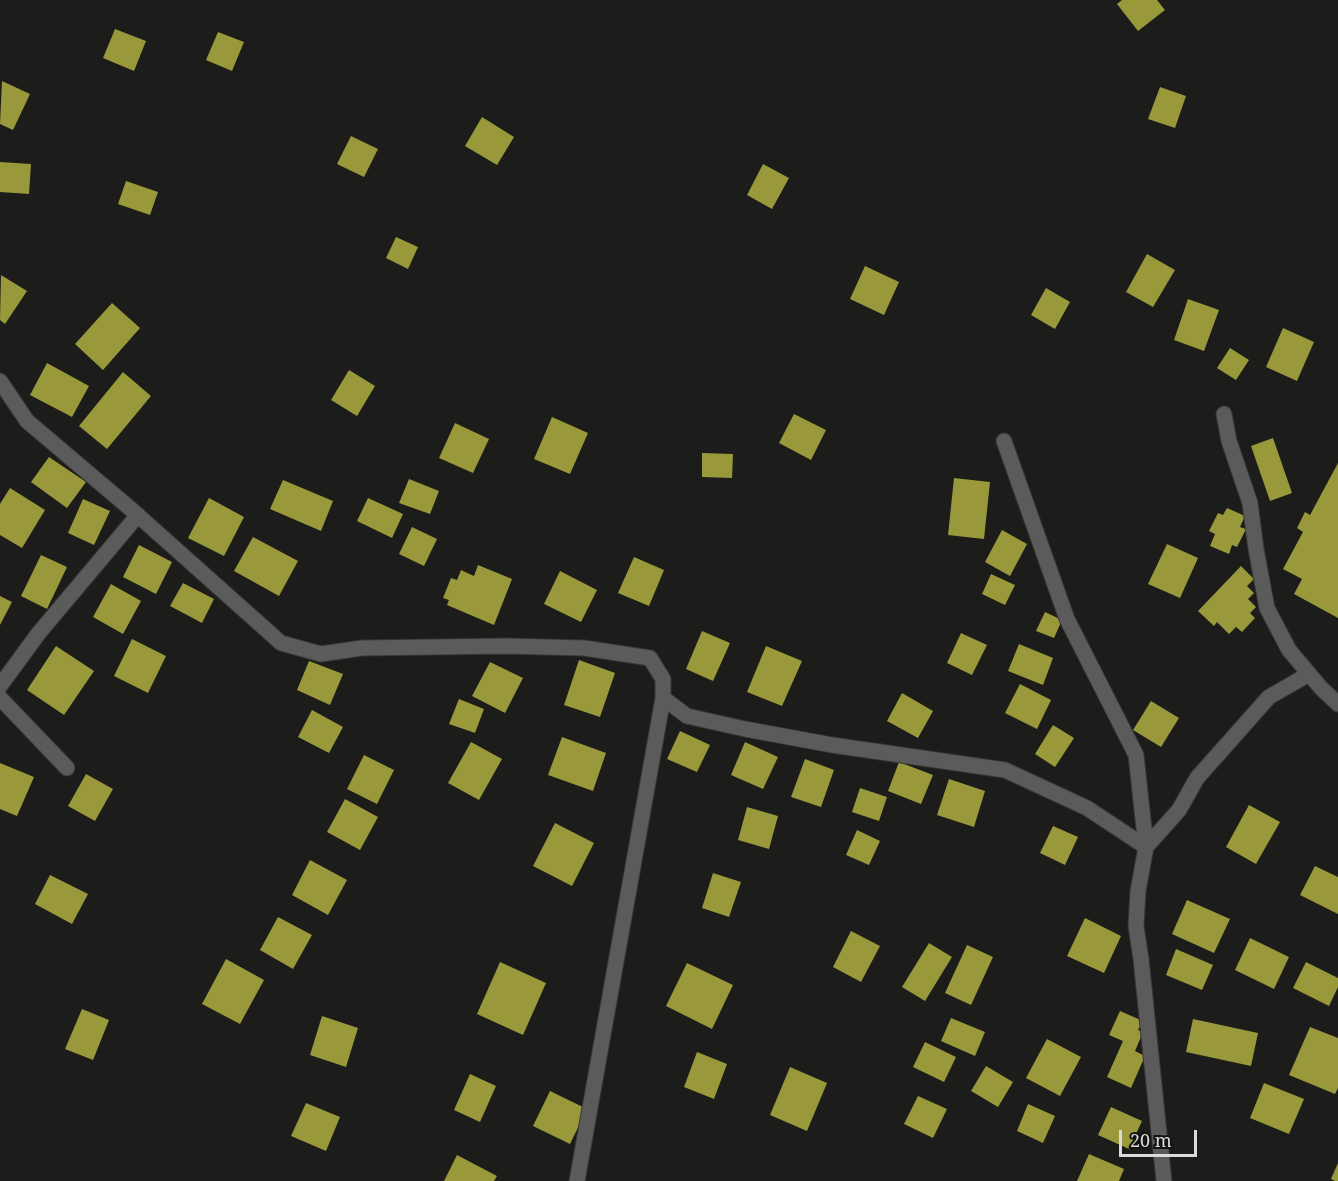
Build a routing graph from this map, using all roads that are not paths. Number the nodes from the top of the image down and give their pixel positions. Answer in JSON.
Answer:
{"nodes":[{"id":1,"x":0,"y":381,"type":"edge"},
{"id":2,"x":1224,"y":414,"type":"dead end"},
{"id":3,"x":1004,"y":441,"type":"dead end"},
{"id":4,"x":138,"y":516,"type":"junction"},
{"id":5,"x":1310,"y":674,"type":"junction"},
{"id":6,"x":0,"y":686,"type":"edge"},
{"id":7,"x":0,"y":698,"type":"edge"},
{"id":8,"x":663,"y":698,"type":"junction"},
{"id":9,"x":1338,"y":704,"type":"edge"},
{"id":10,"x":67,"y":768,"type":"dead end"},
{"id":11,"x":1146,"y":848,"type":"junction"},
{"id":12,"x":577,"y":1181,"type":"edge"},
{"id":13,"x":1164,"y":1181,"type":"edge"}],
"edges":[{"from":1,"to":4,"type":"street"},
{"from":2,"to":5,"type":"street"},
{"from":3,"to":11,"type":"street"},
{"from":4,"to":6,"type":"street"},
{"from":4,"to":8,"type":"street"},
{"from":5,"to":9,"type":"street"},
{"from":5,"to":11,"type":"street"},
{"from":7,"to":10,"type":"street"},
{"from":8,"to":11,"type":"street"},
{"from":8,"to":12,"type":"street"},
{"from":11,"to":13,"type":"street"}]}
